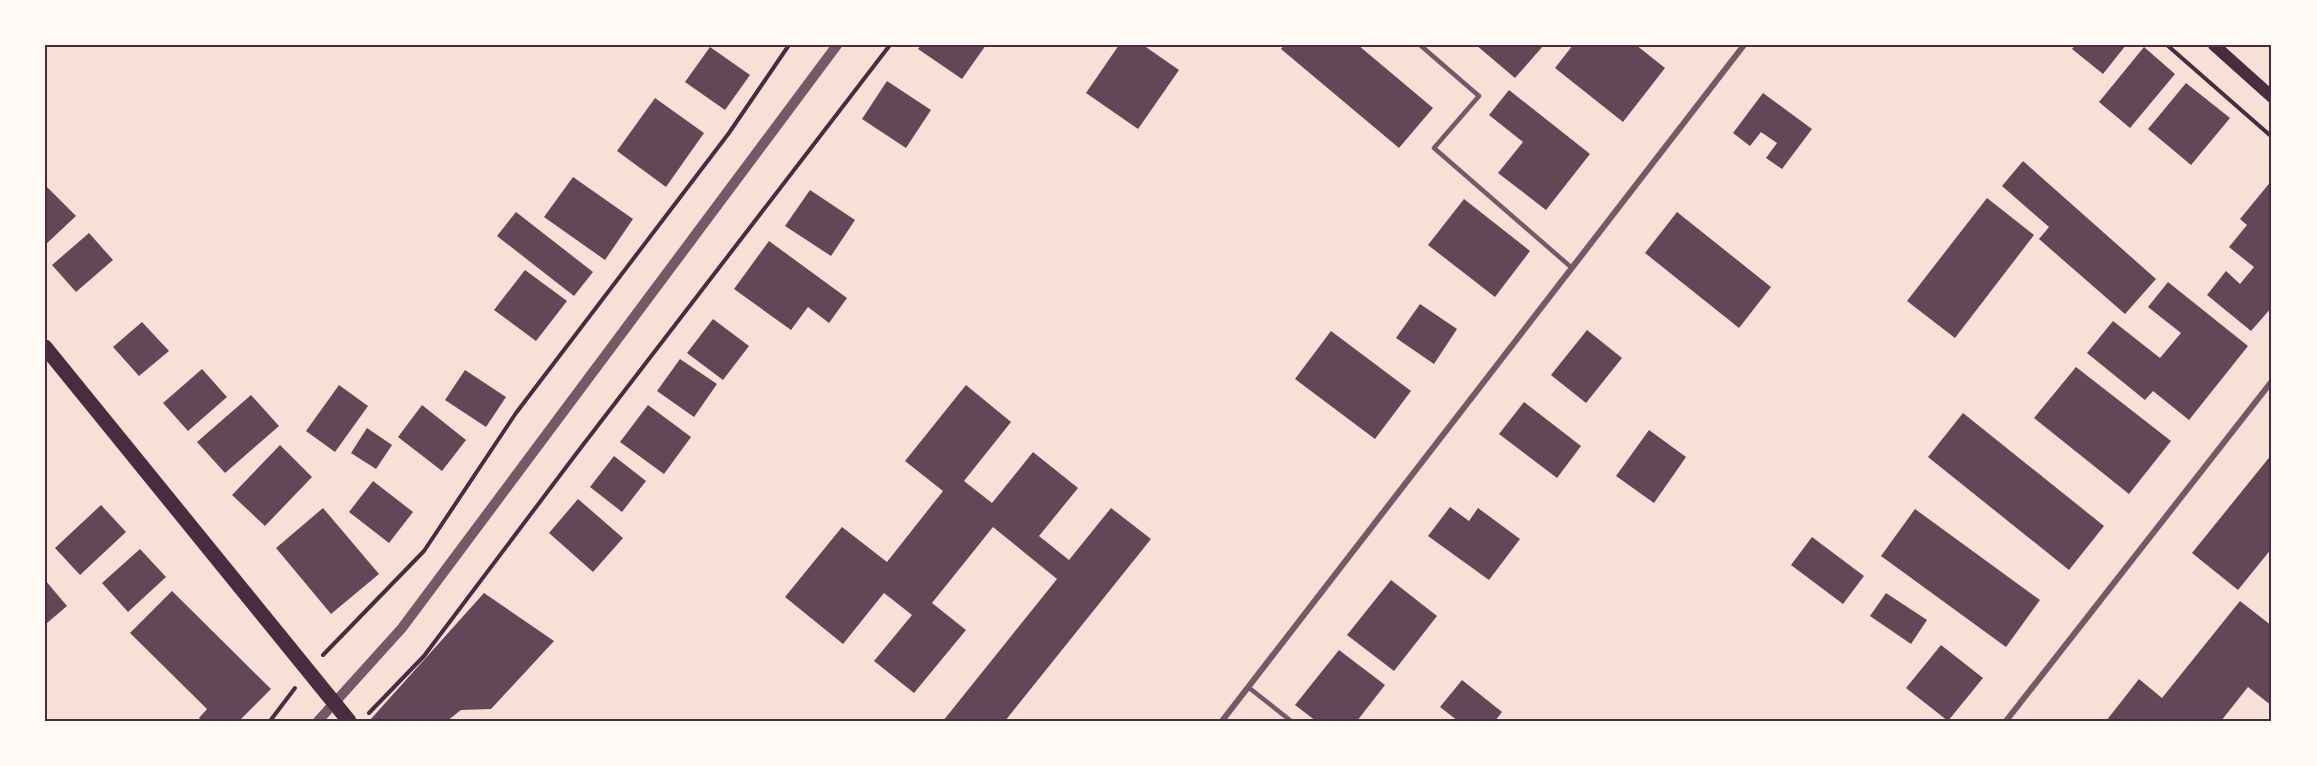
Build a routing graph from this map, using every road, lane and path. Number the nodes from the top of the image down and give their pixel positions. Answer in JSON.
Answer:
{"nodes":[{"id":1,"x":789,"y":45,"type":"edge"},
{"id":2,"x":837,"y":45,"type":"edge"},
{"id":3,"x":891,"y":45,"type":"edge"},
{"id":4,"x":1420,"y":45,"type":"edge"},
{"id":5,"x":1744,"y":45,"type":"edge"},
{"id":6,"x":2167,"y":45,"type":"edge"},
{"id":7,"x":2214,"y":45,"type":"edge"},
{"id":8,"x":2272,"y":97,"type":"edge"},
{"id":9,"x":2272,"y":137,"type":"edge"},
{"id":10,"x":1572,"y":268,"type":"junction"},
{"id":11,"x":45,"y":347,"type":"edge"},
{"id":12,"x":2272,"y":381,"type":"edge"},
{"id":13,"x":308,"y":670,"type":"junction"},
{"id":14,"x":1248,"y":687,"type":"junction"},
{"id":15,"x":334,"y":702,"type":"junction"},
{"id":16,"x":270,"y":721,"type":"edge"},
{"id":17,"x":318,"y":721,"type":"edge"},
{"id":18,"x":349,"y":721,"type":"edge"},
{"id":19,"x":362,"y":721,"type":"edge"},
{"id":20,"x":1222,"y":721,"type":"edge"},
{"id":21,"x":1291,"y":721,"type":"edge"},
{"id":22,"x":2006,"y":721,"type":"edge"}],
"edges":[{"from":1,"to":13,"type":"path"},
{"from":2,"to":15,"type":"street"},
{"from":3,"to":19,"type":"path"},
{"from":4,"to":10,"type":"lane"},
{"from":5,"to":10,"type":"street"},
{"from":6,"to":9,"type":"path"},
{"from":7,"to":8,"type":"main road"},
{"from":10,"to":14,"type":"street"},
{"from":11,"to":13,"type":"main road"},
{"from":12,"to":22,"type":"street"},
{"from":13,"to":15,"type":"main road"},
{"from":13,"to":16,"type":"path"},
{"from":14,"to":20,"type":"street"},
{"from":14,"to":21,"type":"lane"},
{"from":15,"to":17,"type":"street"},
{"from":15,"to":18,"type":"main road"}]}
